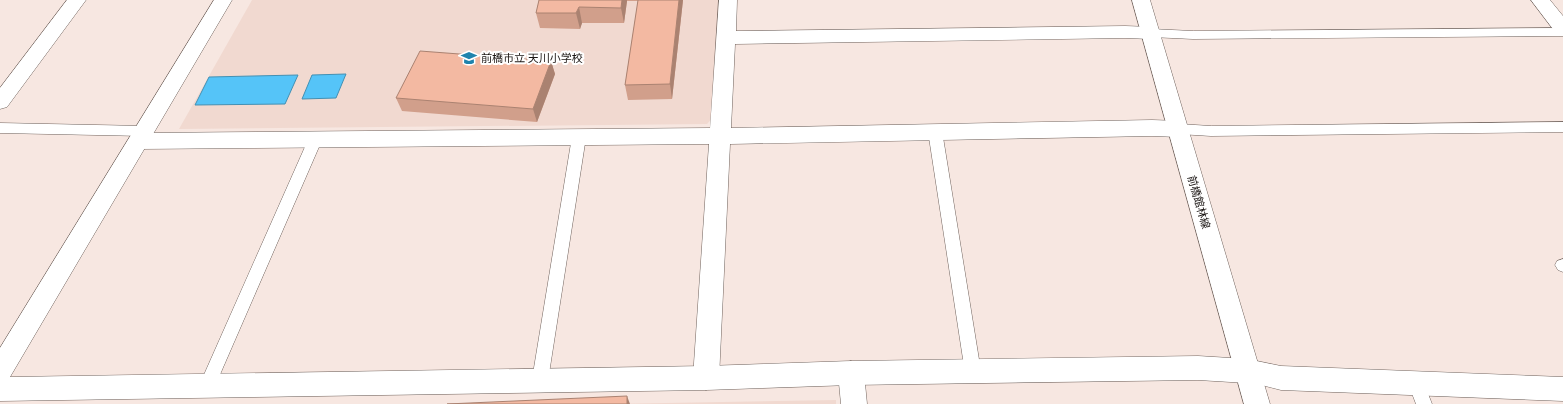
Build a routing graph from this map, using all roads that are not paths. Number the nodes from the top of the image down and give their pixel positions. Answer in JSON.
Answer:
{"nodes":[{"id":1,"x":77,"y":0,"type":"edge"},
{"id":2,"x":223,"y":0,"type":"edge"},
{"id":3,"x":728,"y":0,"type":"edge"},
{"id":4,"x":1141,"y":0,"type":"edge"},
{"id":5,"x":1540,"y":0,"type":"edge"},
{"id":6,"x":1563,"y":31,"type":"edge"},
{"id":7,"x":1151,"y":33,"type":"junction"},
{"id":8,"x":725,"y":38,"type":"junction"},
{"id":9,"x":0,"y":102,"type":"edge"},
{"id":10,"x":1563,"y":127,"type":"edge"},
{"id":11,"x":0,"y":128,"type":"edge"},
{"id":12,"x":1179,"y":129,"type":"junction"},
{"id":13,"x":935,"y":131,"type":"junction"},
{"id":14,"x":142,"y":136,"type":"junction"},
{"id":15,"x":720,"y":136,"type":"junction"},
{"id":16,"x":579,"y":137,"type":"junction"},
{"id":17,"x":315,"y":140,"type":"junction"},
{"id":18,"x":0,"y":371,"type":"edge"},
{"id":19,"x":1247,"y":371,"type":"junction"},
{"id":20,"x":851,"y":372,"type":"junction"},
{"id":21,"x":973,"y":372,"type":"junction"},
{"id":22,"x":706,"y":378,"type":"junction"},
{"id":23,"x":540,"y":380,"type":"junction"},
{"id":24,"x":207,"y":386,"type":"junction"},
{"id":25,"x":0,"y":389,"type":"edge"},
{"id":26,"x":1563,"y":389,"type":"edge"},
{"id":27,"x":1420,"y":394,"type":"edge"},
{"id":28,"x":854,"y":404,"type":"edge"},
{"id":29,"x":1257,"y":404,"type":"edge"}],
"edges":[{"from":1,"to":9,"type":"street"},
{"from":2,"to":14,"type":"street"},
{"from":3,"to":8,"type":"street"},
{"from":4,"to":7,"type":"street","name":"前橋館林線"},
{"from":5,"to":6,"type":"street"},
{"from":6,"to":7,"type":"lane"},
{"from":7,"to":8,"type":"street"},
{"from":7,"to":12,"type":"street","name":"前橋館林線"},
{"from":8,"to":15,"type":"street"},
{"from":10,"to":12,"type":"lane"},
{"from":11,"to":14,"type":"lane"},
{"from":12,"to":13,"type":"street"},
{"from":12,"to":19,"type":"street","name":"前橋館林線"},
{"from":13,"to":15,"type":"street"},
{"from":13,"to":21,"type":"lane"},
{"from":14,"to":17,"type":"street"},
{"from":14,"to":18,"type":"street"},
{"from":15,"to":16,"type":"street"},
{"from":15,"to":22,"type":"street"},
{"from":16,"to":17,"type":"street"},
{"from":16,"to":23,"type":"lane"},
{"from":17,"to":24,"type":"lane"},
{"from":19,"to":21,"type":"street"},
{"from":19,"to":27,"type":"street"},
{"from":19,"to":29,"type":"street","name":"前橋館林線"},
{"from":20,"to":21,"type":"street"},
{"from":20,"to":22,"type":"street"},
{"from":20,"to":28,"type":"street"},
{"from":22,"to":23,"type":"street"},
{"from":23,"to":24,"type":"street"},
{"from":24,"to":25,"type":"street"},
{"from":26,"to":27,"type":"street"}]}
